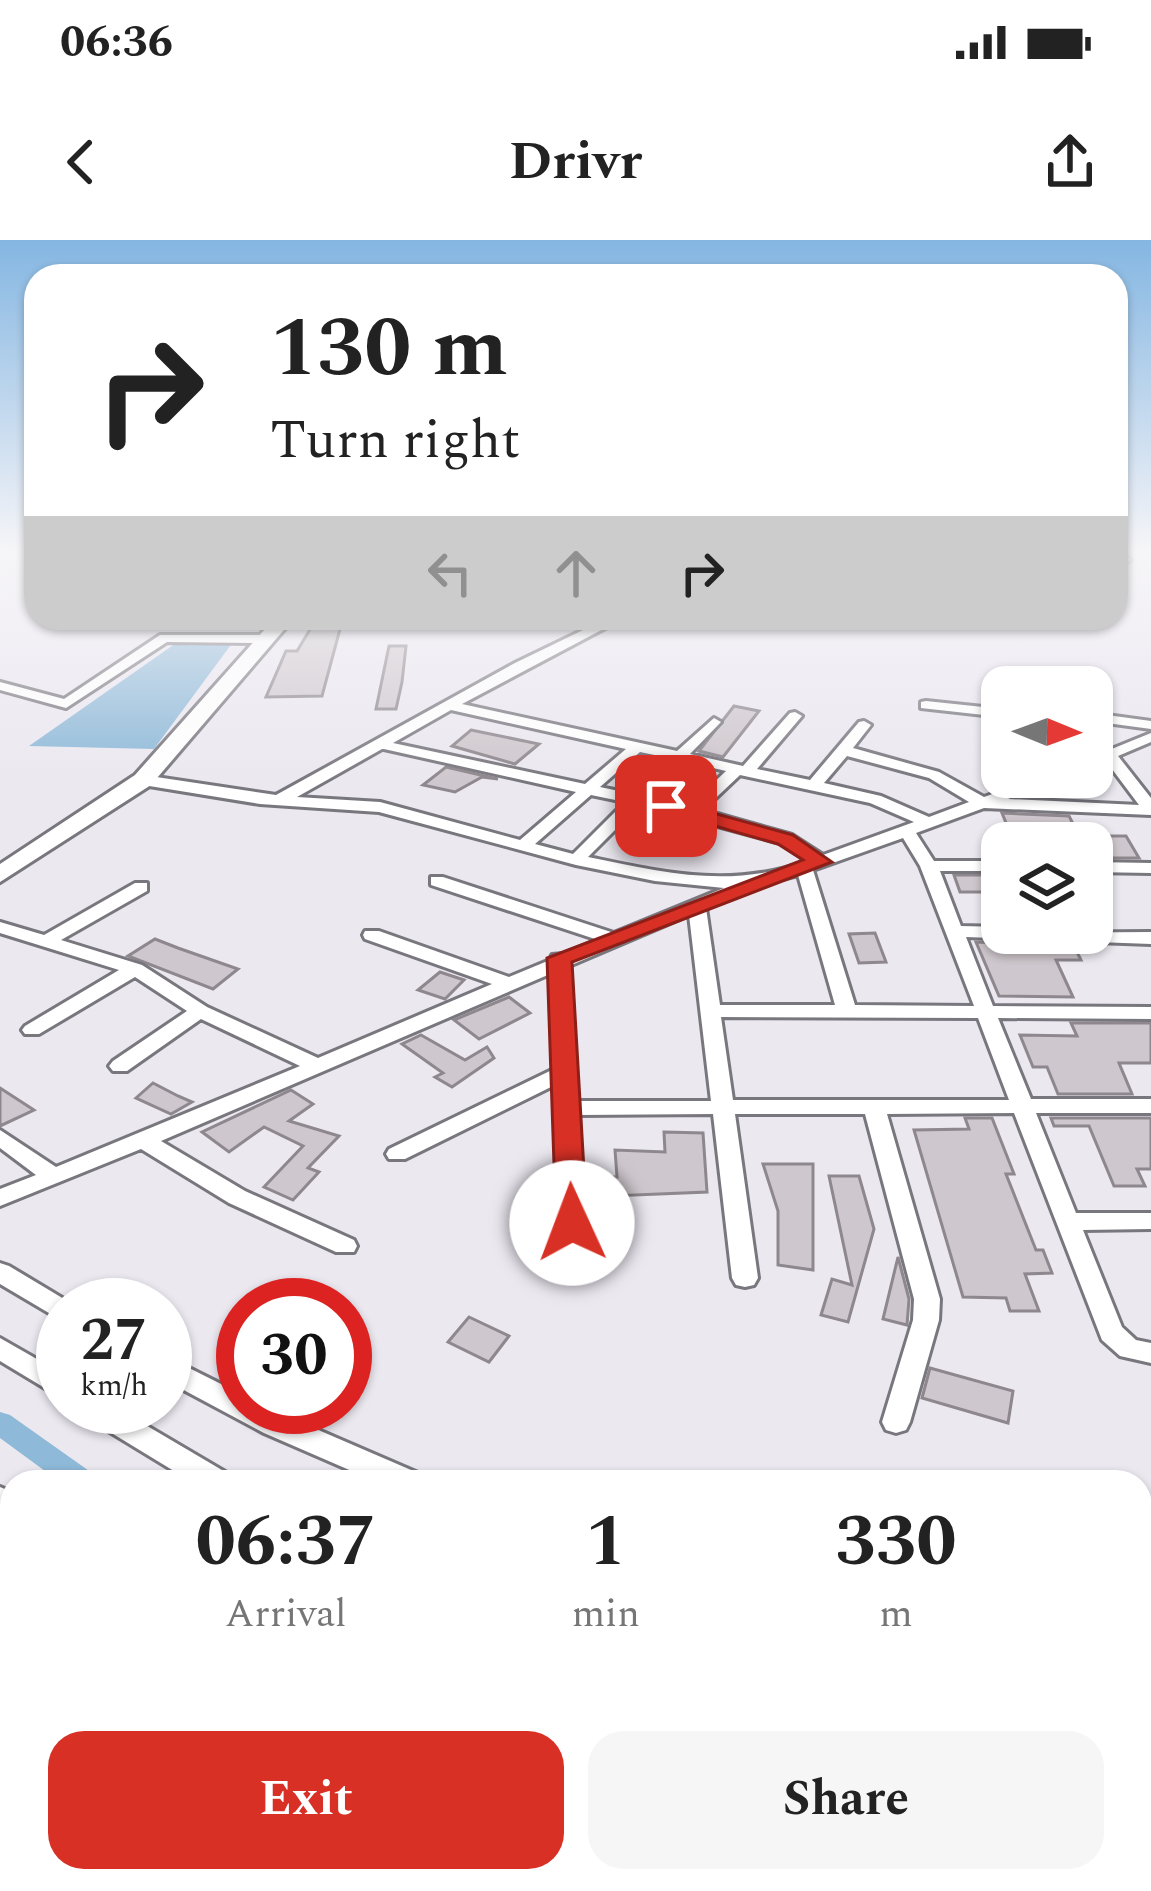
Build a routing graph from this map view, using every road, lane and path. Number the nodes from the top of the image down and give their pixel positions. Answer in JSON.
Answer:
{"nodes":[{"id":1,"x":274,"y":630,"type":"edge"},
{"id":2,"x":595,"y":630,"type":"edge"},
{"id":3,"x":266,"y":639,"type":"junction"},
{"id":4,"x":0,"y":686,"type":"edge"},
{"id":5,"x":926,"y":705,"type":"dead end"},
{"id":6,"x":451,"y":706,"type":"junction"},
{"id":7,"x":981,"y":711,"type":"edge"},
{"id":8,"x":795,"y":716,"type":"dead end"},
{"id":9,"x":1113,"y":720,"type":"edge"},
{"id":10,"x":714,"y":722,"type":"dead end"},
{"id":11,"x":865,"y":725,"type":"dead end"},
{"id":12,"x":1151,"y":725,"type":"edge"},
{"id":13,"x":1151,"y":737,"type":"edge"},
{"id":14,"x":384,"y":745,"type":"junction"},
{"id":15,"x":635,"y":749,"type":"junction"},
{"id":16,"x":843,"y":750,"type":"junction"},
{"id":17,"x":1113,"y":753,"type":"edge"},
{"id":18,"x":682,"y":758,"type":"junction"},
{"id":19,"x":1113,"y":760,"type":"edge"},
{"id":20,"x":741,"y":771,"type":"junction"},
{"id":21,"x":143,"y":780,"type":"junction"},
{"id":22,"x":813,"y":787,"type":"junction"},
{"id":23,"x":591,"y":789,"type":"junction"},
{"id":24,"x":996,"y":798,"type":"edge"},
{"id":25,"x":640,"y":800,"type":"junction"},
{"id":26,"x":279,"y":801,"type":"junction"},
{"id":27,"x":982,"y":803,"type":"junction"},
{"id":28,"x":1151,"y":809,"type":"edge"},
{"id":29,"x":692,"y":812,"type":"junction"},
{"id":30,"x":918,"y":827,"type":"junction"},
{"id":31,"x":523,"y":845,"type":"junction"},
{"id":32,"x":576,"y":860,"type":"junction"},
{"id":33,"x":812,"y":865,"type":"junction"},
{"id":34,"x":929,"y":866,"type":"junction"},
{"id":35,"x":981,"y":866,"type":"edge"},
{"id":36,"x":1113,"y":867,"type":"edge"},
{"id":37,"x":1151,"y":868,"type":"edge"},
{"id":38,"x":0,"y":875,"type":"edge"},
{"id":39,"x":437,"y":881,"type":"dead end"},
{"id":40,"x":754,"y":882,"type":"junction"},
{"id":41,"x":141,"y":887,"type":"dead end"},
{"id":42,"x":697,"y":905,"type":"junction"},
{"id":43,"x":0,"y":927,"type":"edge"},
{"id":44,"x":952,"y":931,"type":"junction"},
{"id":45,"x":981,"y":932,"type":"edge"},
{"id":46,"x":372,"y":935,"type":"dead end"},
{"id":47,"x":1113,"y":937,"type":"edge"},
{"id":48,"x":610,"y":938,"type":"junction"},
{"id":49,"x":1151,"y":938,"type":"edge"},
{"id":50,"x":44,"y":942,"type":"junction"},
{"id":51,"x":560,"y":958,"type":"junction"},
{"id":52,"x":135,"y":969,"type":"junction"},
{"id":53,"x":507,"y":983,"type":"junction"},
{"id":54,"x":200,"y":1011,"type":"junction"},
{"id":55,"x":710,"y":1011,"type":"junction"},
{"id":56,"x":847,"y":1011,"type":"junction"},
{"id":57,"x":982,"y":1011,"type":"junction"},
{"id":58,"x":1151,"y":1013,"type":"edge"},
{"id":59,"x":32,"y":1030,"type":"dead end"},
{"id":60,"x":120,"y":1066,"type":"dead end"},
{"id":61,"x":318,"y":1066,"type":"junction"},
{"id":62,"x":565,"y":1072,"type":"junction"},
{"id":63,"x":724,"y":1104,"type":"junction"},
{"id":64,"x":874,"y":1105,"type":"junction"},
{"id":65,"x":1023,"y":1105,"type":"junction"},
{"id":66,"x":1151,"y":1106,"type":"edge"},
{"id":67,"x":567,"y":1108,"type":"junction"},
{"id":68,"x":0,"y":1137,"type":"edge"},
{"id":69,"x":146,"y":1142,"type":"junction"},
{"id":70,"x":398,"y":1154,"type":"dead end"},
{"id":71,"x":55,"y":1177,"type":"junction"},
{"id":72,"x":0,"y":1198,"type":"edge"},
{"id":73,"x":1151,"y":1221,"type":"edge"},
{"id":74,"x":1069,"y":1222,"type":"junction"},
{"id":75,"x":572,"y":1223,"type":"dead end"},
{"id":76,"x":346,"y":1246,"type":"dead end"},
{"id":77,"x":0,"y":1272,"type":"edge"},
{"id":78,"x":745,"y":1278,"type":"dead end"},
{"id":79,"x":36,"y":1293,"type":"edge"},
{"id":80,"x":0,"y":1348,"type":"edge"},
{"id":81,"x":1151,"y":1353,"type":"edge"},
{"id":82,"x":36,"y":1371,"type":"edge"},
{"id":83,"x":192,"y":1381,"type":"edge"},
{"id":84,"x":896,"y":1422,"type":"dead end"},
{"id":85,"x":137,"y":1434,"type":"edge"},
{"id":86,"x":197,"y":1470,"type":"edge"},
{"id":87,"x":380,"y":1470,"type":"edge"}],
"edges":[{"from":1,"to":3,"type":"main road"},
{"from":2,"to":6,"type":"street"},
{"from":3,"to":4,"type":"street"},
{"from":3,"to":21,"type":"main road"},
{"from":5,"to":7,"type":"street"},
{"from":6,"to":14,"type":"street"},
{"from":6,"to":15,"type":"street"},
{"from":8,"to":20,"type":"street"},
{"from":9,"to":12,"type":"street"},
{"from":10,"to":18,"type":"street"},
{"from":11,"to":16,"type":"street"},
{"from":13,"to":17,"type":"street"},
{"from":14,"to":23,"type":"street"},
{"from":14,"to":26,"type":"street"},
{"from":15,"to":18,"type":"street"},
{"from":15,"to":23,"type":"street"},
{"from":16,"to":22,"type":"street"},
{"from":16,"to":27,"type":"street"},
{"from":18,"to":20,"type":"street"},
{"from":18,"to":25,"type":"street"},
{"from":19,"to":28,"type":"street"},
{"from":20,"to":22,"type":"street"},
{"from":20,"to":29,"type":"street"},
{"from":21,"to":26,"type":"street"},
{"from":21,"to":38,"type":"main road"},
{"from":22,"to":30,"type":"street"},
{"from":23,"to":25,"type":"street"},
{"from":23,"to":31,"type":"street"},
{"from":24,"to":27,"type":"street"},
{"from":25,"to":29,"type":"street"},
{"from":25,"to":32,"type":"street"},
{"from":26,"to":31,"type":"street"},
{"from":27,"to":28,"type":"street"},
{"from":27,"to":30,"type":"street"},
{"from":29,"to":33,"type":"street"},
{"from":30,"to":33,"type":"street"},
{"from":30,"to":34,"type":"street"},
{"from":31,"to":32,"type":"street"},
{"from":32,"to":40,"type":"street"},
{"from":33,"to":40,"type":"street"},
{"from":33,"to":56,"type":"street"},
{"from":34,"to":35,"type":"street"},
{"from":34,"to":44,"type":"street"},
{"from":36,"to":37,"type":"street"},
{"from":39,"to":48,"type":"street"},
{"from":40,"to":42,"type":"street"},
{"from":41,"to":50,"type":"street"},
{"from":42,"to":48,"type":"street"},
{"from":42,"to":55,"type":"street"},
{"from":43,"to":50,"type":"street"},
{"from":44,"to":45,"type":"street"},
{"from":44,"to":57,"type":"street"},
{"from":46,"to":53,"type":"street"},
{"from":47,"to":49,"type":"street"},
{"from":48,"to":51,"type":"street"},
{"from":50,"to":52,"type":"street"},
{"from":51,"to":53,"type":"street"},
{"from":51,"to":62,"type":"street"},
{"from":52,"to":54,"type":"street"},
{"from":52,"to":59,"type":"street"},
{"from":53,"to":61,"type":"street"},
{"from":54,"to":60,"type":"street"},
{"from":54,"to":61,"type":"street"},
{"from":55,"to":56,"type":"street"},
{"from":55,"to":63,"type":"street"},
{"from":56,"to":57,"type":"street"},
{"from":57,"to":58,"type":"street"},
{"from":57,"to":65,"type":"street"},
{"from":61,"to":69,"type":"street"},
{"from":62,"to":67,"type":"street"},
{"from":62,"to":70,"type":"street"},
{"from":63,"to":64,"type":"street"},
{"from":63,"to":67,"type":"street"},
{"from":63,"to":78,"type":"street"},
{"from":64,"to":65,"type":"street"},
{"from":64,"to":84,"type":"street"},
{"from":65,"to":66,"type":"street"},
{"from":65,"to":74,"type":"street"},
{"from":67,"to":75,"type":"street"},
{"from":68,"to":71,"type":"street"},
{"from":69,"to":71,"type":"street"},
{"from":69,"to":76,"type":"street"},
{"from":71,"to":72,"type":"street"},
{"from":73,"to":74,"type":"street"},
{"from":74,"to":81,"type":"street"},
{"from":77,"to":79,"type":"street"},
{"from":80,"to":82,"type":"street"},
{"from":83,"to":87,"type":"street"},
{"from":85,"to":86,"type":"street"}]}
